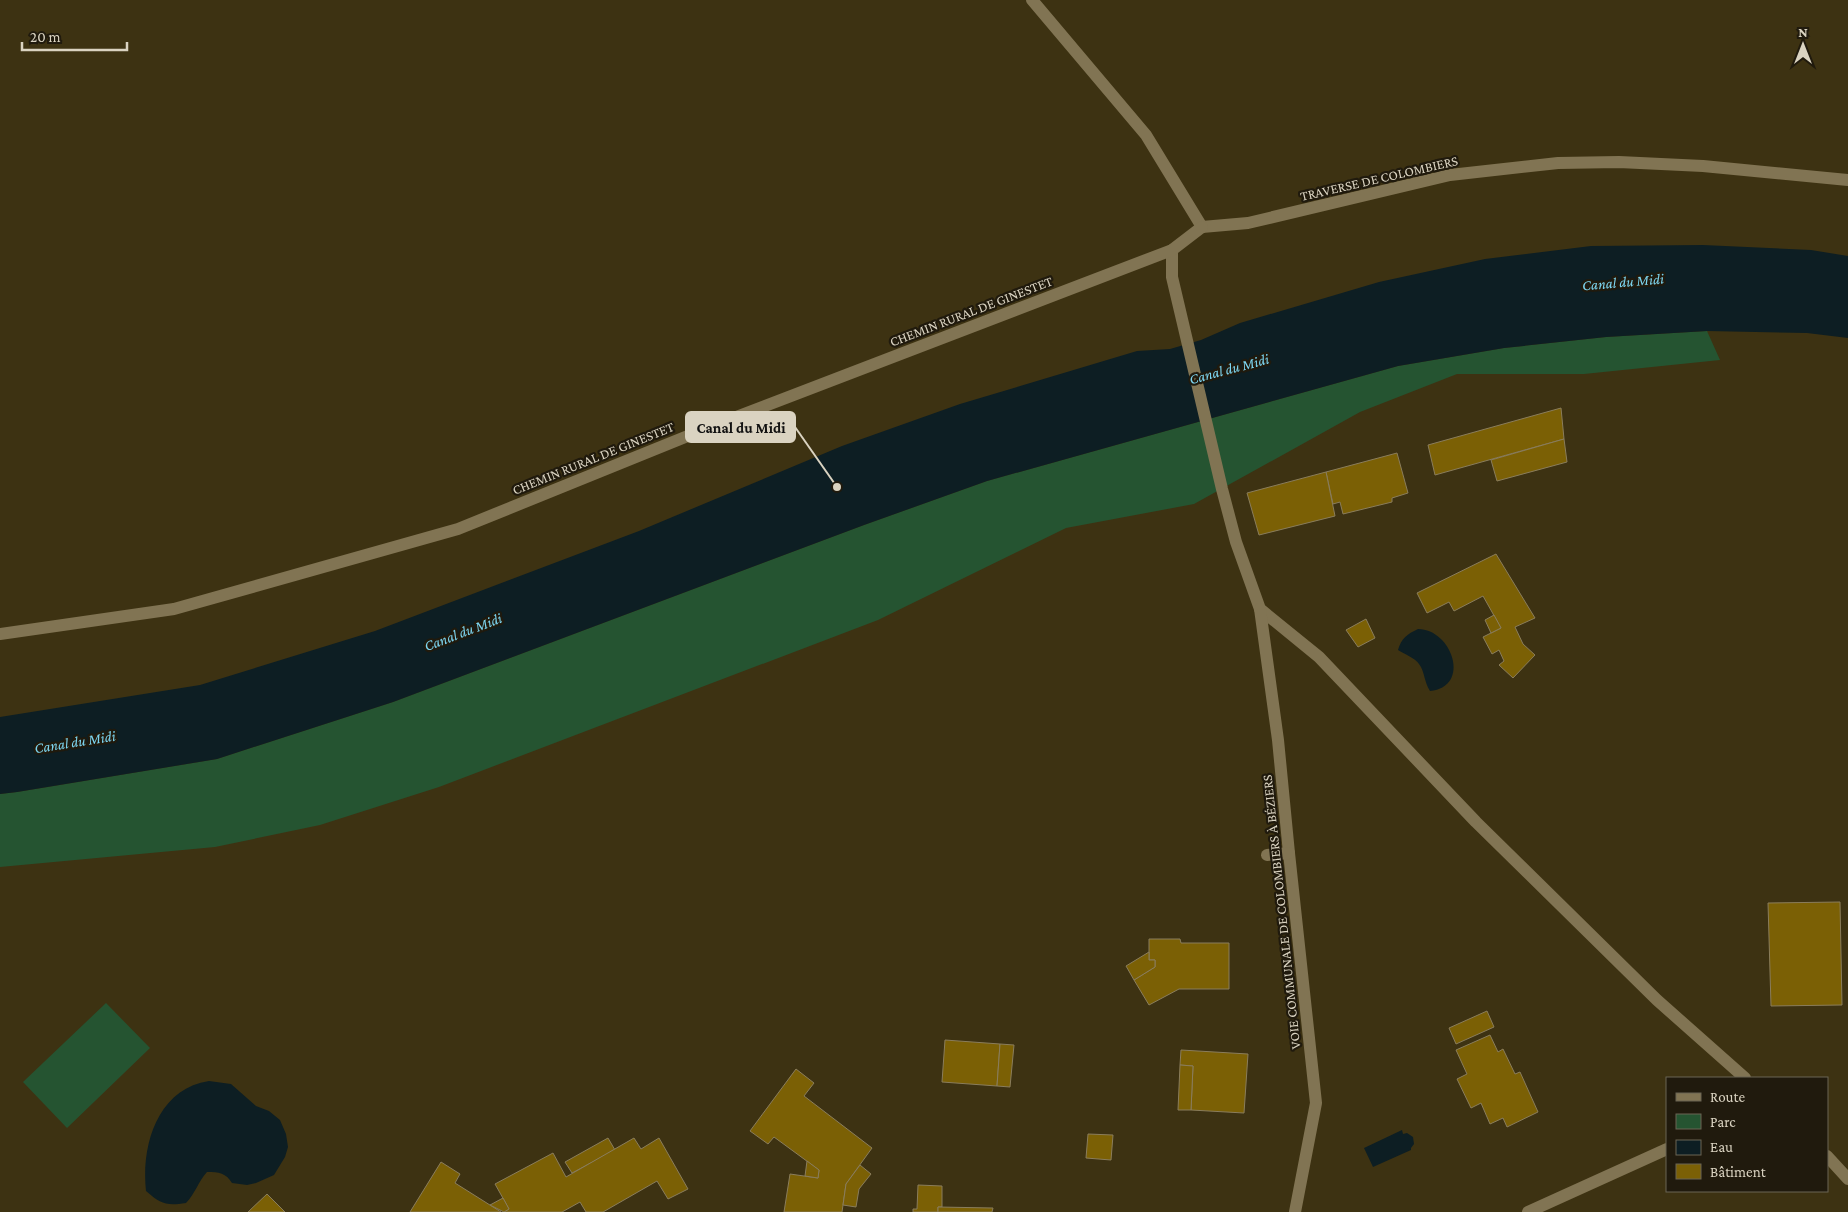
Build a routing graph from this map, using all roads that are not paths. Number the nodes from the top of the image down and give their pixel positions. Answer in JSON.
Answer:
{"nodes":[{"id":1,"x":1032,"y":0,"type":"edge"},
{"id":2,"x":1848,"y":180,"type":"edge"},
{"id":3,"x":1202,"y":227,"type":"junction"},
{"id":4,"x":1172,"y":250,"type":"junction"},
{"id":5,"x":1260,"y":608,"type":"junction"},
{"id":6,"x":0,"y":634,"type":"edge"},
{"id":7,"x":1289,"y":853,"type":"junction"},
{"id":8,"x":1267,"y":855,"type":"dead end"},
{"id":9,"x":1744,"y":1077,"type":"edge"},
{"id":10,"x":1666,"y":1148,"type":"edge"},
{"id":11,"x":1828,"y":1157,"type":"edge"},
{"id":12,"x":1848,"y":1179,"type":"edge"},
{"id":13,"x":1295,"y":1212,"type":"edge"},
{"id":14,"x":1528,"y":1212,"type":"edge"}],
"edges":[{"from":1,"to":3,"type":"street"},
{"from":2,"to":3,"type":"street","name":"TRAVERSE DE COLOMBIERS"},
{"from":3,"to":4,"type":"street","name":"CHEMIN RURAL DE GINESTET"},
{"from":4,"to":5,"type":"street","name":"VOIE COMMUNALE DE COLOMBIERS À BÉZIERS"},
{"from":4,"to":6,"type":"street","name":"CHEMIN RURAL DE GINESTET"},
{"from":5,"to":7,"type":"street","name":"VOIE COMMUNALE DE COLOMBIERS À BÉZIERS"},
{"from":5,"to":9,"type":"street"},
{"from":7,"to":8,"type":"street"},
{"from":7,"to":13,"type":"street","name":"VOIE COMMUNALE DE COLOMBIERS À BÉZIERS"},
{"from":10,"to":14,"type":"street"},
{"from":11,"to":12,"type":"street"}]}
